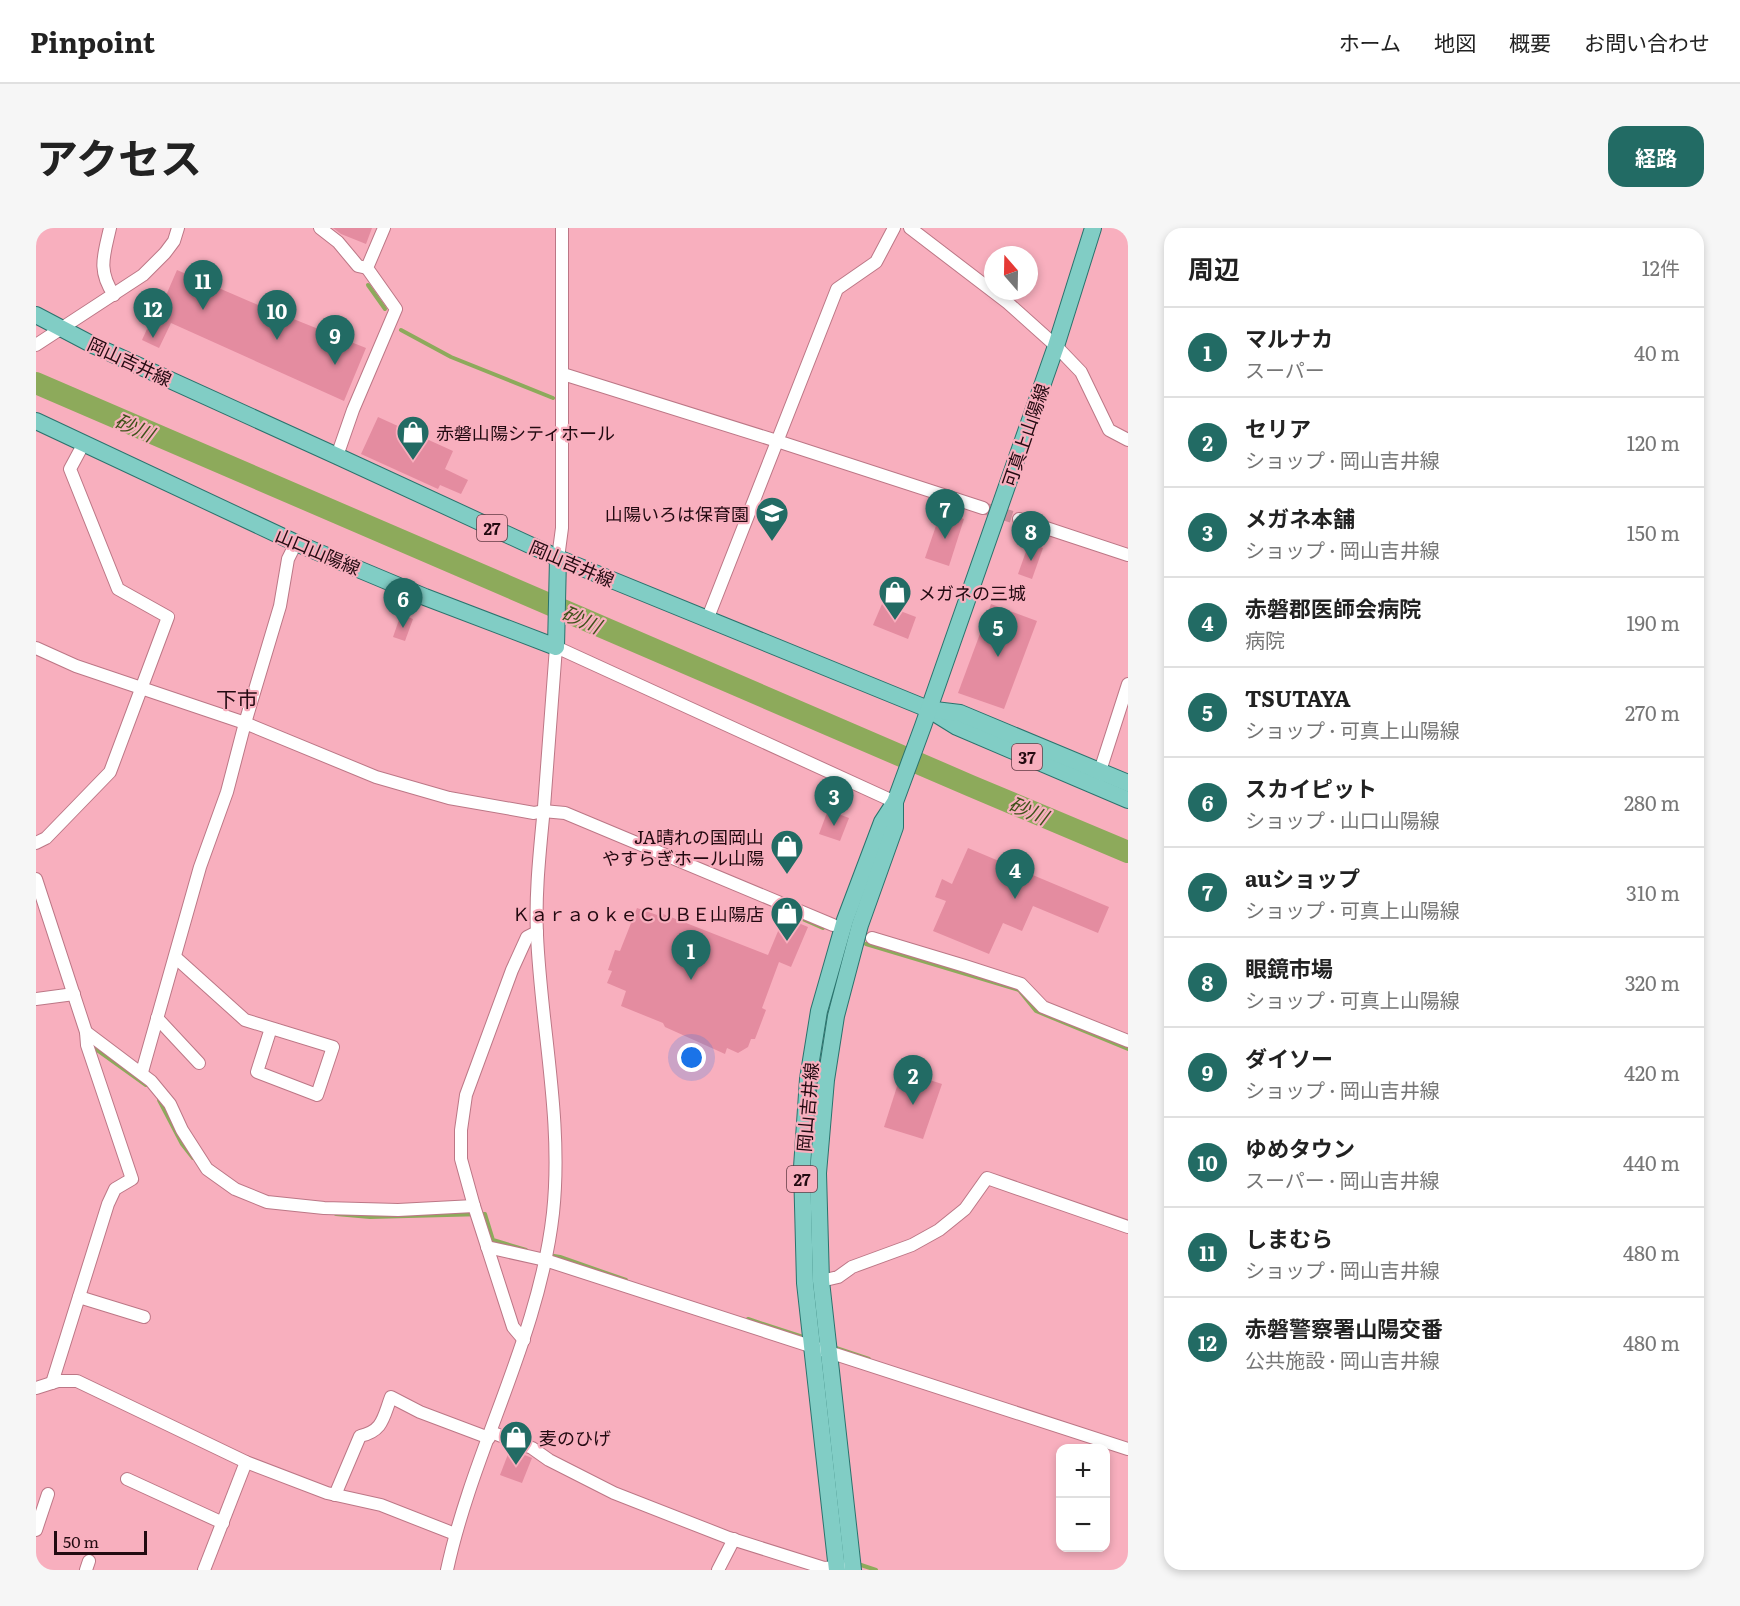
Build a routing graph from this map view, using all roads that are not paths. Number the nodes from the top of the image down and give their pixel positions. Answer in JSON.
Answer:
{"nodes":[{"id":1,"x":110,"y":228,"type":"edge"},
{"id":2,"x":178,"y":228,"type":"edge"},
{"id":3,"x":320,"y":228,"type":"edge"},
{"id":4,"x":384,"y":228,"type":"edge"},
{"id":5,"x":562,"y":228,"type":"edge"},
{"id":6,"x":894,"y":228,"type":"edge"},
{"id":7,"x":910,"y":228,"type":"edge"},
{"id":8,"x":1093,"y":228,"type":"edge"},
{"id":9,"x":367,"y":268,"type":"junction"},
{"id":10,"x":114,"y":295,"type":"junction"},
{"id":11,"x":36,"y":315,"type":"edge"},
{"id":12,"x":63,"y":328,"type":"junction"},
{"id":13,"x":36,"y":345,"type":"edge"},
{"id":14,"x":1056,"y":346,"type":"junction"},
{"id":15,"x":563,"y":374,"type":"junction"},
{"id":16,"x":36,"y":421,"type":"edge"},
{"id":17,"x":1128,"y":440,"type":"edge"},
{"id":18,"x":777,"y":441,"type":"junction"},
{"id":19,"x":84,"y":443,"type":"junction"},
{"id":20,"x":338,"y":456,"type":"junction"},
{"id":21,"x":983,"y":508,"type":"tunnel mouth"},
{"id":22,"x":1019,"y":519,"type":"tunnel mouth"},
{"id":23,"x":296,"y":543,"type":"junction"},
{"id":24,"x":1128,"y":555,"type":"edge"},
{"id":25,"x":558,"y":558,"type":"junction"},
{"id":26,"x":707,"y":620,"type":"junction"},
{"id":27,"x":556,"y":640,"type":"junction"},
{"id":28,"x":36,"y":648,"type":"edge"},
{"id":29,"x":1128,"y":684,"type":"edge"},
{"id":30,"x":142,"y":687,"type":"junction"},
{"id":31,"x":928,"y":709,"type":"junction"},
{"id":32,"x":245,"y":723,"type":"junction"},
{"id":33,"x":1098,"y":779,"type":"junction"},
{"id":34,"x":1128,"y":783,"type":"edge"},
{"id":35,"x":1128,"y":800,"type":"edge"},
{"id":36,"x":896,"y":802,"type":"junction"},
{"id":37,"x":543,"y":811,"type":"junction"},
{"id":38,"x":36,"y":843,"type":"edge"},
{"id":39,"x":36,"y":879,"type":"edge"},
{"id":40,"x":833,"y":925,"type":"dead end"},
{"id":41,"x":537,"y":932,"type":"junction"},
{"id":42,"x":872,"y":938,"type":"dead end"},
{"id":43,"x":175,"y":957,"type":"junction"},
{"id":44,"x":74,"y":994,"type":"junction"},
{"id":45,"x":36,"y":999,"type":"edge"},
{"id":46,"x":157,"y":1018,"type":"junction"},
{"id":47,"x":271,"y":1028,"type":"junction"},
{"id":48,"x":86,"y":1032,"type":"junction"},
{"id":49,"x":1128,"y":1041,"type":"edge"},
{"id":50,"x":198,"y":1063,"type":"dead end"},
{"id":51,"x":142,"y":1072,"type":"junction"},
{"id":52,"x":474,"y":1206,"type":"junction"},
{"id":53,"x":1128,"y":1227,"type":"edge"},
{"id":54,"x":487,"y":1247,"type":"junction"},
{"id":55,"x":545,"y":1260,"type":"junction"},
{"id":56,"x":821,"y":1281,"type":"junction"},
{"id":57,"x":79,"y":1297,"type":"junction"},
{"id":58,"x":144,"y":1317,"type":"dead end"},
{"id":59,"x":524,"y":1340,"type":"junction"},
{"id":60,"x":820,"y":1348,"type":"junction"},
{"id":61,"x":52,"y":1383,"type":"junction"},
{"id":62,"x":36,"y":1388,"type":"edge"},
{"id":63,"x":490,"y":1435,"type":"junction"},
{"id":64,"x":1128,"y":1449,"type":"edge"},
{"id":65,"x":246,"y":1462,"type":"junction"},
{"id":66,"x":127,"y":1479,"type":"dead end"},
{"id":67,"x":48,"y":1494,"type":"dead end"},
{"id":68,"x":335,"y":1495,"type":"junction"},
{"id":69,"x":223,"y":1523,"type":"junction"},
{"id":70,"x":36,"y":1530,"type":"edge"},
{"id":71,"x":455,"y":1534,"type":"junction"},
{"id":72,"x":734,"y":1539,"type":"junction"},
{"id":73,"x":844,"y":1569,"type":"edge"},
{"id":74,"x":204,"y":1570,"type":"edge"},
{"id":75,"x":447,"y":1570,"type":"edge"},
{"id":76,"x":718,"y":1570,"type":"edge"}],
"edges":[{"from":1,"to":10,"type":"street"},
{"from":2,"to":10,"type":"street"},
{"from":3,"to":9,"type":"street"},
{"from":4,"to":9,"type":"street"},
{"from":5,"to":15,"type":"street"},
{"from":6,"to":18,"type":"street"},
{"from":7,"to":14,"type":"street"},
{"from":8,"to":14,"type":"main road","name":"可真上山陽線"},
{"from":9,"to":20,"type":"street"},
{"from":10,"to":12,"type":"street"},
{"from":11,"to":12,"type":"main road","name":"岡山吉井線","number":"27"},
{"from":12,"to":13,"type":"street"},
{"from":12,"to":20,"type":"main road","name":"岡山吉井線","number":"27"},
{"from":14,"to":17,"type":"street"},
{"from":14,"to":31,"type":"main road","name":"可真上山陽線"},
{"from":15,"to":18,"type":"street"},
{"from":15,"to":25,"type":"street"},
{"from":16,"to":19,"type":"main road","name":"山口山陽線"},
{"from":18,"to":21,"type":"street"},
{"from":18,"to":26,"type":"street"},
{"from":19,"to":23,"type":"main road","name":"山口山陽線"},
{"from":19,"to":30,"type":"street"},
{"from":20,"to":25,"type":"main road","name":"岡山吉井線","number":"27"},
{"from":22,"to":24,"type":"street"},
{"from":23,"to":27,"type":"main road","name":"山口山陽線"},
{"from":23,"to":32,"type":"street"},
{"from":25,"to":26,"type":"main road","name":"岡山吉井線","number":"27"},
{"from":25,"to":27,"type":"main road"},
{"from":26,"to":31,"type":"main road","name":"岡山吉井線","number":"27"},
{"from":27,"to":36,"type":"street"},
{"from":27,"to":37,"type":"street"},
{"from":28,"to":30,"type":"street"},
{"from":29,"to":33,"type":"street"},
{"from":30,"to":32,"type":"street"},
{"from":30,"to":38,"type":"street"},
{"from":31,"to":33,"type":"main road","number":"37"},
{"from":31,"to":36,"type":"main road","name":"岡山吉井線","number":"27"},
{"from":32,"to":37,"type":"street"},
{"from":32,"to":43,"type":"street"},
{"from":33,"to":34,"type":"main road","number":"37"},
{"from":33,"to":35,"type":"main road","number":"37"},
{"from":36,"to":56,"type":"main road","name":"岡山吉井線","number":"27"},
{"from":36,"to":60,"type":"main road","name":"岡山吉井線","number":"27"},
{"from":37,"to":40,"type":"street"},
{"from":37,"to":41,"type":"street"},
{"from":39,"to":44,"type":"street"},
{"from":41,"to":52,"type":"street"},
{"from":41,"to":55,"type":"street"},
{"from":42,"to":49,"type":"street"},
{"from":43,"to":46,"type":"street"},
{"from":43,"to":47,"type":"street"},
{"from":44,"to":45,"type":"street"},
{"from":44,"to":48,"type":"street"},
{"from":46,"to":50,"type":"street"},
{"from":46,"to":51,"type":"street"},
{"from":47,"to":47,"type":"street"},
{"from":48,"to":51,"type":"street"},
{"from":48,"to":57,"type":"street"},
{"from":51,"to":52,"type":"street"},
{"from":52,"to":54,"type":"street"},
{"from":53,"to":56,"type":"street"},
{"from":54,"to":55,"type":"street"},
{"from":54,"to":59,"type":"street"},
{"from":55,"to":59,"type":"street"},
{"from":55,"to":60,"type":"street"},
{"from":56,"to":60,"type":"main road","name":"岡山吉井線","number":"27"},
{"from":57,"to":58,"type":"street"},
{"from":57,"to":61,"type":"street"},
{"from":59,"to":63,"type":"street"},
{"from":60,"to":64,"type":"street"},
{"from":60,"to":73,"type":"main road","name":"岡山吉井線","number":"27"},
{"from":61,"to":62,"type":"street"},
{"from":61,"to":65,"type":"street"},
{"from":63,"to":68,"type":"street"},
{"from":63,"to":71,"type":"street"},
{"from":63,"to":72,"type":"street"},
{"from":65,"to":68,"type":"street"},
{"from":65,"to":69,"type":"street"},
{"from":66,"to":69,"type":"street"},
{"from":67,"to":70,"type":"street"},
{"from":68,"to":71,"type":"street"},
{"from":69,"to":74,"type":"street"},
{"from":71,"to":75,"type":"street"},
{"from":72,"to":73,"type":"street"},
{"from":72,"to":76,"type":"street"}]}
